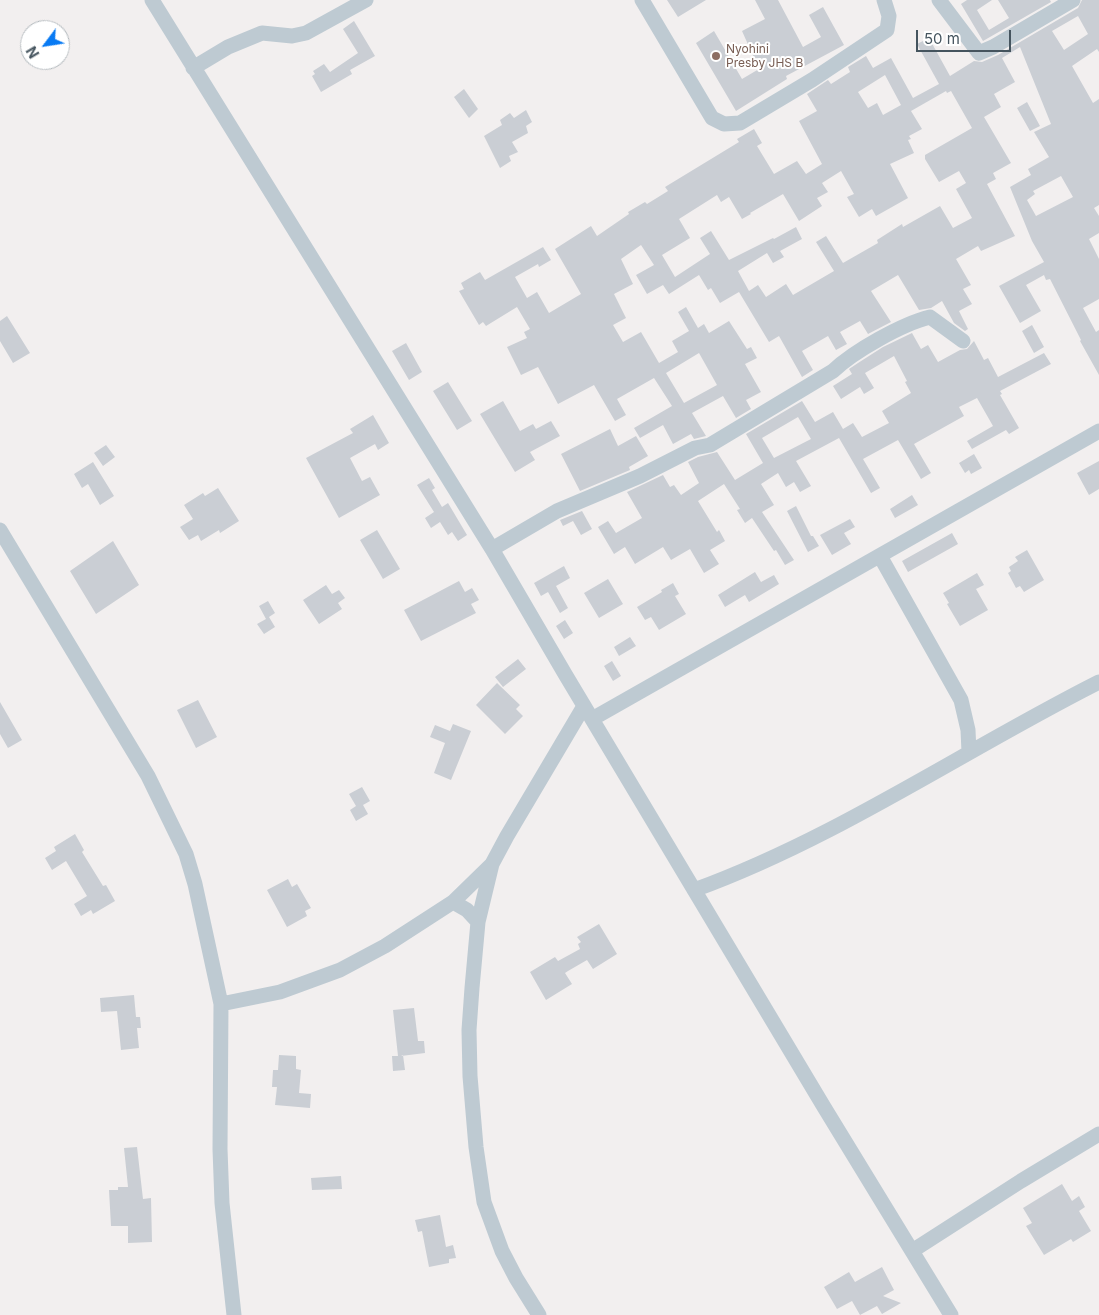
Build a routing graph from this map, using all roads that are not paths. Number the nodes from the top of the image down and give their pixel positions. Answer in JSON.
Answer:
{"nodes":[{"id":1,"x":152,"y":0,"type":"edge"},
{"id":2,"x":366,"y":0,"type":"edge"},
{"id":3,"x":642,"y":0,"type":"edge"},
{"id":4,"x":884,"y":0,"type":"edge"},
{"id":5,"x":939,"y":0,"type":"edge"},
{"id":6,"x":1073,"y":0,"type":"edge"},
{"id":7,"x":194,"y":68,"type":"junction"},
{"id":8,"x":963,"y":342,"type":"dead end"},
{"id":9,"x":1099,"y":431,"type":"edge"},
{"id":10,"x":0,"y":530,"type":"edge"},
{"id":11,"x":492,"y":549,"type":"junction"},
{"id":12,"x":880,"y":556,"type":"junction"},
{"id":13,"x":1099,"y":682,"type":"edge"},
{"id":14,"x":584,"y":706,"type":"junction"},
{"id":15,"x":592,"y":719,"type":"junction"},
{"id":16,"x":969,"y":752,"type":"junction"},
{"id":17,"x":492,"y":864,"type":"junction"},
{"id":18,"x":694,"y":890,"type":"junction"},
{"id":19,"x":453,"y":902,"type":"junction"},
{"id":20,"x":478,"y":922,"type":"junction"},
{"id":21,"x":221,"y":1004,"type":"junction"},
{"id":22,"x":1099,"y":1134,"type":"edge"},
{"id":23,"x":912,"y":1251,"type":"junction"},
{"id":24,"x":234,"y":1315,"type":"edge"},
{"id":25,"x":539,"y":1315,"type":"edge"},
{"id":26,"x":951,"y":1315,"type":"edge"}],
"edges":[{"from":1,"to":7,"type":"street"},
{"from":2,"to":7,"type":"street"},
{"from":3,"to":4,"type":"street"},
{"from":5,"to":6,"type":"street"},
{"from":7,"to":11,"type":"street"},
{"from":8,"to":11,"type":"street"},
{"from":9,"to":12,"type":"street"},
{"from":10,"to":21,"type":"street"},
{"from":11,"to":14,"type":"street"},
{"from":12,"to":15,"type":"street"},
{"from":12,"to":16,"type":"street"},
{"from":13,"to":16,"type":"street"},
{"from":14,"to":15,"type":"street"},
{"from":14,"to":17,"type":"street"},
{"from":15,"to":18,"type":"street"},
{"from":16,"to":18,"type":"street"},
{"from":17,"to":19,"type":"street"},
{"from":17,"to":20,"type":"street"},
{"from":18,"to":23,"type":"street"},
{"from":19,"to":20,"type":"street"},
{"from":19,"to":21,"type":"street"},
{"from":20,"to":25,"type":"street"},
{"from":21,"to":24,"type":"street"},
{"from":22,"to":23,"type":"street"},
{"from":23,"to":26,"type":"street"}]}
